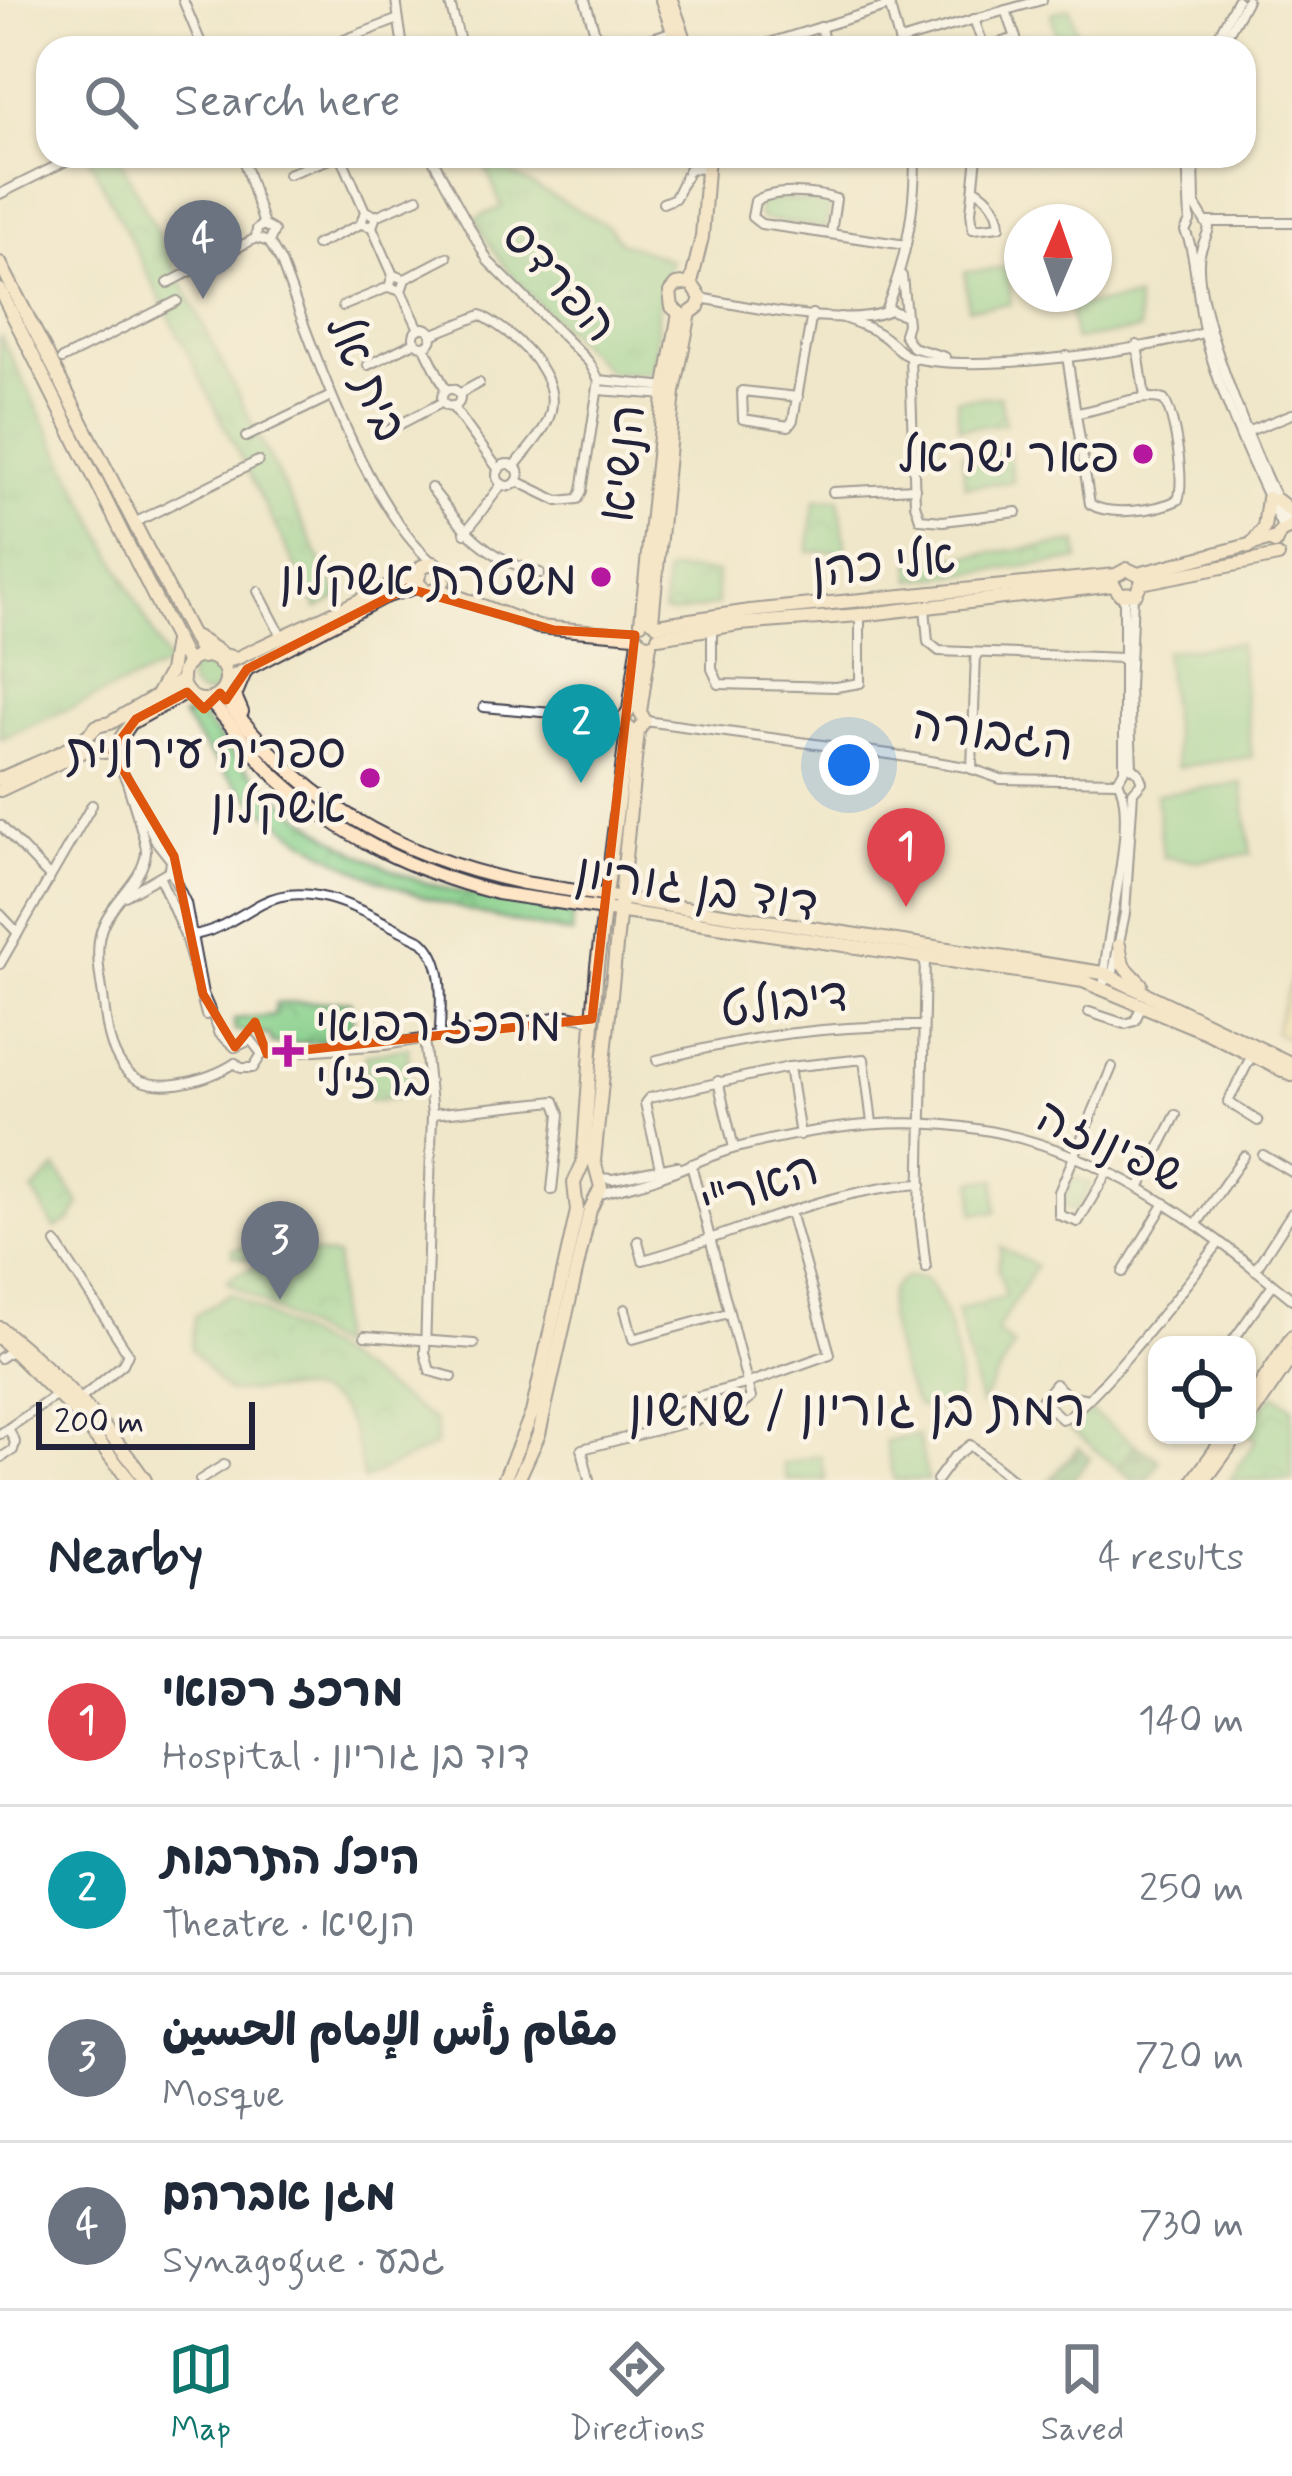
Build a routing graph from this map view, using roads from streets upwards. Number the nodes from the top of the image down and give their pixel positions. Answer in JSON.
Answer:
{"nodes":[{"id":1,"x":183,"y":0,"type":"edge"},
{"id":2,"x":396,"y":0,"type":"edge"},
{"id":3,"x":449,"y":0,"type":"edge"},
{"id":4,"x":585,"y":0,"type":"edge"},
{"id":5,"x":666,"y":0,"type":"edge"},
{"id":6,"x":1042,"y":0,"type":"edge"},
{"id":7,"x":1237,"y":0,"type":"edge"},
{"id":8,"x":1247,"y":0,"type":"edge"},
{"id":9,"x":888,"y":3,"type":"edge"},
{"id":10,"x":1006,"y":10,"type":"junction"},
{"id":11,"x":974,"y":19,"type":"junction"},
{"id":12,"x":396,"y":20,"type":"junction"},
{"id":13,"x":821,"y":27,"type":"junction"},
{"id":14,"x":678,"y":30,"type":"junction"},
{"id":15,"x":198,"y":36,"type":"edge"},
{"id":16,"x":354,"y":36,"type":"edge"},
{"id":17,"x":400,"y":36,"type":"edge"},
{"id":18,"x":459,"y":36,"type":"edge"},
{"id":19,"x":596,"y":36,"type":"edge"},
{"id":20,"x":659,"y":36,"type":"edge"},
{"id":21,"x":680,"y":36,"type":"edge"},
{"id":22,"x":792,"y":36,"type":"edge"},
{"id":23,"x":823,"y":36,"type":"edge"},
{"id":24,"x":898,"y":36,"type":"edge"},
{"id":25,"x":924,"y":36,"type":"edge"},
{"id":26,"x":979,"y":36,"type":"edge"},
{"id":27,"x":1015,"y":36,"type":"edge"},
{"id":28,"x":1221,"y":36,"type":"edge"},
{"id":29,"x":1224,"y":36,"type":"edge"},
{"id":30,"x":52,"y":168,"type":"edge"},
{"id":31,"x":246,"y":168,"type":"edge"},
{"id":32,"x":305,"y":168,"type":"edge"},
{"id":33,"x":345,"y":168,"type":"edge"},
{"id":34,"x":438,"y":168,"type":"edge"},
{"id":35,"x":694,"y":168,"type":"edge"},
{"id":36,"x":708,"y":168,"type":"edge"},
{"id":37,"x":914,"y":168,"type":"edge"},
{"id":38,"x":975,"y":168,"type":"edge"},
{"id":39,"x":1192,"y":168,"type":"edge"},
{"id":40,"x":288,"y":174,"type":"dead end"},
{"id":41,"x":974,"y":188,"type":"junction"},
{"id":42,"x":0,"y":194,"type":"edge"},
{"id":43,"x":418,"y":198,"type":"dead end"},
{"id":44,"x":663,"y":203,"type":"dead end"},
{"id":45,"x":364,"y":212,"type":"junction"},
{"id":46,"x":376,"y":216,"type":"junction"},
{"id":47,"x":1199,"y":220,"type":"junction"},
{"id":48,"x":1292,"y":222,"type":"edge"},
{"id":49,"x":361,"y":224,"type":"junction"},
{"id":50,"x":1236,"y":224,"type":"junction"},
{"id":51,"x":264,"y":225,"type":"junction"},
{"id":52,"x":372,"y":227,"type":"junction"},
{"id":53,"x":831,"y":233,"type":"junction"},
{"id":54,"x":1205,"y":237,"type":"junction"},
{"id":55,"x":256,"y":238,"type":"junction"},
{"id":56,"x":1191,"y":240,"type":"junction"},
{"id":57,"x":269,"y":242,"type":"junction"},
{"id":58,"x":316,"y":245,"type":"dead end"},
{"id":59,"x":906,"y":245,"type":"junction"},
{"id":60,"x":447,"y":257,"type":"dead end"},
{"id":61,"x":903,"y":262,"type":"junction"},
{"id":62,"x":0,"y":263,"type":"edge"},
{"id":63,"x":393,"y":275,"type":"junction"},
{"id":64,"x":405,"y":279,"type":"junction"},
{"id":65,"x":168,"y":283,"type":"dead end"},
{"id":66,"x":691,"y":283,"type":"junction"},
{"id":67,"x":389,"y":287,"type":"junction"},
{"id":68,"x":0,"y":290,"type":"edge"},
{"id":69,"x":400,"y":291,"type":"junction"},
{"id":70,"x":701,"y":298,"type":"junction"},
{"id":71,"x":177,"y":301,"type":"dead end"},
{"id":72,"x":343,"y":306,"type":"dead end"},
{"id":73,"x":685,"y":313,"type":"junction"},
{"id":74,"x":812,"y":314,"type":"junction"},
{"id":75,"x":882,"y":314,"type":"junction"},
{"id":76,"x":904,"y":315,"type":"junction"},
{"id":77,"x":840,"y":317,"type":"junction"},
{"id":78,"x":418,"y":329,"type":"junction"},
{"id":79,"x":1207,"y":330,"type":"junction"},
{"id":80,"x":879,"y":333,"type":"junction"},
{"id":81,"x":904,"y":334,"type":"junction"},
{"id":82,"x":431,"y":335,"type":"junction"},
{"id":83,"x":889,"y":340,"type":"junction"},
{"id":84,"x":420,"y":344,"type":"junction"},
{"id":85,"x":1137,"y":345,"type":"junction"},
{"id":86,"x":914,"y":355,"type":"junction"},
{"id":87,"x":1067,"y":356,"type":"junction"},
{"id":88,"x":62,"y":359,"type":"dead end"},
{"id":89,"x":368,"y":365,"type":"dead end"},
{"id":90,"x":479,"y":383,"type":"dead end"},
{"id":91,"x":598,"y":385,"type":"junction"},
{"id":92,"x":446,"y":390,"type":"junction"},
{"id":93,"x":668,"y":391,"type":"junction"},
{"id":94,"x":459,"y":394,"type":"junction"},
{"id":95,"x":332,"y":395,"type":"junction"},
{"id":96,"x":798,"y":397,"type":"junction"},
{"id":97,"x":1145,"y":397,"type":"junction"},
{"id":98,"x":447,"y":404,"type":"junction"},
{"id":99,"x":1078,"y":413,"type":"junction"},
{"id":100,"x":1292,"y":414,"type":"edge"},
{"id":101,"x":1249,"y":431,"type":"junction"},
{"id":102,"x":386,"y":432,"type":"dead end"},
{"id":103,"x":246,"y":437,"type":"dead end"},
{"id":104,"x":257,"y":460,"type":"dead end"},
{"id":105,"x":514,"y":467,"type":"junction"},
{"id":106,"x":499,"y":470,"type":"junction"},
{"id":107,"x":517,"y":481,"type":"junction"},
{"id":108,"x":502,"y":484,"type":"junction"},
{"id":109,"x":431,"y":488,"type":"dead end"},
{"id":110,"x":915,"y":488,"type":"junction"},
{"id":111,"x":833,"y":492,"type":"dead end"},
{"id":112,"x":1273,"y":499,"type":"junction"},
{"id":113,"x":1017,"y":512,"type":"dead end"},
{"id":114,"x":1292,"y":512,"type":"edge"},
{"id":115,"x":134,"y":523,"type":"junction"},
{"id":116,"x":1286,"y":530,"type":"edge"},
{"id":117,"x":465,"y":533,"type":"junction"},
{"id":118,"x":410,"y":536,"type":"junction"},
{"id":119,"x":1248,"y":548,"type":"junction"},
{"id":120,"x":1278,"y":556,"type":"junction"},
{"id":121,"x":434,"y":563,"type":"junction"},
{"id":122,"x":1292,"y":565,"type":"edge"},
{"id":123,"x":541,"y":573,"type":"dead end"},
{"id":124,"x":418,"y":576,"type":"junction"},
{"id":125,"x":441,"y":585,"type":"junction"},
{"id":126,"x":1128,"y":585,"type":"junction"},
{"id":127,"x":259,"y":591,"type":"dead end"},
{"id":128,"x":925,"y":607,"type":"junction"},
{"id":129,"x":860,"y":609,"type":"junction"},
{"id":130,"x":712,"y":628,"type":"junction"},
{"id":131,"x":646,"y":631,"type":"junction"},
{"id":132,"x":176,"y":634,"type":"junction"},
{"id":133,"x":191,"y":634,"type":"junction"},
{"id":134,"x":282,"y":638,"type":"junction"},
{"id":135,"x":976,"y":653,"type":"junction"},
{"id":136,"x":203,"y":657,"type":"junction"},
{"id":137,"x":1123,"y":658,"type":"junction"},
{"id":138,"x":219,"y":663,"type":"junction"},
{"id":139,"x":242,"y":663,"type":"junction"},
{"id":140,"x":188,"y":664,"type":"junction"},
{"id":141,"x":185,"y":686,"type":"junction"},
{"id":142,"x":218,"y":691,"type":"junction"},
{"id":143,"x":155,"y":697,"type":"junction"},
{"id":144,"x":484,"y":706,"type":"dead end"},
{"id":145,"x":634,"y":720,"type":"junction"},
{"id":146,"x":110,"y":723,"type":"junction"},
{"id":147,"x":251,"y":729,"type":"junction"},
{"id":148,"x":120,"y":735,"type":"junction"},
{"id":149,"x":93,"y":740,"type":"junction"},
{"id":150,"x":112,"y":751,"type":"junction"},
{"id":151,"x":972,"y":769,"type":"junction"},
{"id":152,"x":1128,"y":769,"type":"junction"},
{"id":153,"x":0,"y":779,"type":"edge"},
{"id":154,"x":126,"y":779,"type":"junction"},
{"id":155,"x":1125,"y":788,"type":"junction"},
{"id":156,"x":0,"y":790,"type":"edge"},
{"id":157,"x":92,"y":805,"type":"dead end"},
{"id":158,"x":0,"y":825,"type":"edge"},
{"id":159,"x":161,"y":849,"type":"junction"},
{"id":160,"x":146,"y":853,"type":"junction"},
{"id":161,"x":142,"y":868,"type":"junction"},
{"id":162,"x":170,"y":869,"type":"junction"},
{"id":163,"x":616,"y":870,"type":"junction"},
{"id":164,"x":50,"y":878,"type":"junction"},
{"id":165,"x":155,"y":878,"type":"junction"},
{"id":166,"x":576,"y":898,"type":"junction"},
{"id":167,"x":654,"y":902,"type":"junction"},
{"id":168,"x":613,"y":903,"type":"junction"},
{"id":169,"x":114,"y":904,"type":"junction"},
{"id":170,"x":0,"y":914,"type":"edge"},
{"id":171,"x":638,"y":914,"type":"junction"},
{"id":172,"x":609,"y":932,"type":"junction"},
{"id":173,"x":18,"y":933,"type":"junction"},
{"id":174,"x":190,"y":935,"type":"junction"},
{"id":175,"x":1119,"y":945,"type":"junction"},
{"id":176,"x":925,"y":958,"type":"junction"},
{"id":177,"x":0,"y":964,"type":"edge"},
{"id":178,"x":1106,"y":979,"type":"junction"},
{"id":179,"x":1161,"y":999,"type":"junction"},
{"id":180,"x":1142,"y":1004,"type":"junction"},
{"id":181,"x":1089,"y":1012,"type":"dead end"},
{"id":182,"x":592,"y":1019,"type":"junction"},
{"id":183,"x":923,"y":1026,"type":"junction"},
{"id":184,"x":605,"y":1033,"type":"junction"},
{"id":185,"x":440,"y":1036,"type":"junction"},
{"id":186,"x":424,"y":1038,"type":"junction"},
{"id":187,"x":235,"y":1047,"type":"junction"},
{"id":188,"x":262,"y":1054,"type":"junction"},
{"id":189,"x":1253,"y":1054,"type":"junction"},
{"id":190,"x":657,"y":1060,"type":"dead end"},
{"id":191,"x":235,"y":1063,"type":"junction"},
{"id":192,"x":1292,"y":1064,"type":"edge"},
{"id":193,"x":789,"y":1067,"type":"junction"},
{"id":194,"x":1112,"y":1067,"type":"dead end"},
{"id":195,"x":1292,"y":1075,"type":"edge"},
{"id":196,"x":718,"y":1082,"type":"junction"},
{"id":197,"x":432,"y":1114,"type":"junction"},
{"id":198,"x":1176,"y":1115,"type":"dead end"},
{"id":199,"x":921,"y":1121,"type":"junction"},
{"id":200,"x":1258,"y":1121,"type":"dead end"},
{"id":201,"x":872,"y":1123,"type":"junction"},
{"id":202,"x":800,"y":1135,"type":"junction"},
{"id":203,"x":734,"y":1148,"type":"junction"},
{"id":204,"x":1263,"y":1155,"type":"dead end"},
{"id":205,"x":1244,"y":1156,"type":"dead end"},
{"id":206,"x":1072,"y":1157,"type":"junction"},
{"id":207,"x":691,"y":1164,"type":"junction"},
{"id":208,"x":660,"y":1168,"type":"junction"},
{"id":209,"x":1108,"y":1171,"type":"junction"},
{"id":210,"x":1292,"y":1172,"type":"edge"},
{"id":211,"x":579,"y":1175,"type":"junction"},
{"id":212,"x":597,"y":1177,"type":"junction"},
{"id":213,"x":921,"y":1184,"type":"junction"},
{"id":214,"x":1139,"y":1188,"type":"junction"},
{"id":215,"x":552,"y":1190,"type":"dead end"},
{"id":216,"x":577,"y":1195,"type":"junction"},
{"id":217,"x":596,"y":1197,"type":"junction"},
{"id":218,"x":1165,"y":1203,"type":"junction"},
{"id":219,"x":790,"y":1212,"type":"junction"},
{"id":220,"x":1292,"y":1213,"type":"edge"},
{"id":221,"x":1196,"y":1226,"type":"junction"},
{"id":222,"x":638,"y":1241,"type":"dead end"},
{"id":223,"x":710,"y":1242,"type":"junction"},
{"id":224,"x":56,"y":1243,"type":"dead end"},
{"id":225,"x":1219,"y":1243,"type":"junction"},
{"id":226,"x":926,"y":1268,"type":"dead end"},
{"id":227,"x":1255,"y":1270,"type":"junction"},
{"id":228,"x":1123,"y":1272,"type":"dead end"},
{"id":229,"x":1273,"y":1284,"type":"junction"},
{"id":230,"x":1292,"y":1299,"type":"edge"},
{"id":231,"x":625,"y":1309,"type":"dead end"},
{"id":232,"x":728,"y":1313,"type":"junction"},
{"id":233,"x":0,"y":1328,"type":"edge"},
{"id":234,"x":365,"y":1336,"type":"dead end"},
{"id":235,"x":1236,"y":1336,"type":"edge"},
{"id":236,"x":1292,"y":1337,"type":"edge"},
{"id":237,"x":0,"y":1339,"type":"edge"},
{"id":238,"x":424,"y":1339,"type":"junction"},
{"id":239,"x":474,"y":1344,"type":"dead end"},
{"id":240,"x":6,"y":1354,"type":"edge"},
{"id":241,"x":1292,"y":1356,"type":"edge"},
{"id":242,"x":452,"y":1377,"type":"dead end"},
{"id":243,"x":746,"y":1384,"type":"junction"},
{"id":244,"x":1256,"y":1391,"type":"edge"},
{"id":245,"x":58,"y":1394,"type":"junction"},
{"id":246,"x":1089,"y":1399,"type":"junction"},
{"id":247,"x":78,"y":1401,"type":"junction"},
{"id":248,"x":1256,"y":1409,"type":"edge"},
{"id":249,"x":654,"y":1430,"type":"junction"},
{"id":250,"x":4,"y":1432,"type":"edge"},
{"id":251,"x":1220,"y":1444,"type":"edge"},
{"id":252,"x":1231,"y":1444,"type":"edge"},
{"id":253,"x":0,"y":1457,"type":"edge"},
{"id":254,"x":224,"y":1465,"type":"dead end"},
{"id":255,"x":129,"y":1480,"type":"edge"},
{"id":256,"x":145,"y":1480,"type":"edge"},
{"id":257,"x":200,"y":1480,"type":"edge"},
{"id":258,"x":504,"y":1480,"type":"edge"},
{"id":259,"x":518,"y":1480,"type":"edge"},
{"id":260,"x":589,"y":1480,"type":"edge"},
{"id":261,"x":937,"y":1480,"type":"edge"},
{"id":262,"x":1013,"y":1480,"type":"edge"},
{"id":263,"x":1194,"y":1480,"type":"edge"},
{"id":264,"x":1205,"y":1480,"type":"edge"}],
"edges":[{"from":1,"to":15,"type":"street"},
{"from":2,"to":12,"type":"street"},
{"from":3,"to":18,"type":"street"},
{"from":4,"to":19,"type":"street"},
{"from":5,"to":14,"type":"street"},
{"from":6,"to":10,"type":"street"},
{"from":7,"to":28,"type":"street"},
{"from":8,"to":29,"type":"street"},
{"from":9,"to":13,"type":"street"},
{"from":9,"to":24,"type":"street"},
{"from":10,"to":11,"type":"street"},
{"from":10,"to":27,"type":"street"},
{"from":11,"to":25,"type":"street"},
{"from":11,"to":26,"type":"street"},
{"from":12,"to":16,"type":"street"},
{"from":12,"to":17,"type":"street"},
{"from":13,"to":22,"type":"street"},
{"from":13,"to":23,"type":"street"},
{"from":14,"to":20,"type":"street"},
{"from":14,"to":21,"type":"street"},
{"from":30,"to":42,"type":"street"},
{"from":31,"to":51,"type":"street"},
{"from":32,"to":40,"type":"street"},
{"from":33,"to":45,"type":"street"},
{"from":34,"to":91,"type":"street","name":"הפרדס"},
{"from":35,"to":44,"type":"street"},
{"from":36,"to":66,"type":"street"},
{"from":37,"to":59,"type":"street"},
{"from":38,"to":41,"type":"street"},
{"from":39,"to":47,"type":"street"},
{"from":41,"to":41,"type":"street"},
{"from":43,"to":46,"type":"street"},
{"from":45,"to":46,"type":"street"},
{"from":45,"to":49,"type":"street"},
{"from":46,"to":52,"type":"street"},
{"from":47,"to":50,"type":"street"},
{"from":47,"to":54,"type":"street"},
{"from":47,"to":56,"type":"street"},
{"from":48,"to":50,"type":"street"},
{"from":49,"to":52,"type":"street"},
{"from":49,"to":58,"type":"street"},
{"from":50,"to":54,"type":"street"},
{"from":51,"to":55,"type":"street"},
{"from":51,"to":57,"type":"street","name":"בית אל"},
{"from":52,"to":63,"type":"street"},
{"from":53,"to":53,"type":"street"},
{"from":53,"to":59,"type":"street"},
{"from":54,"to":56,"type":"street"},
{"from":54,"to":79,"type":"street"},
{"from":55,"to":57,"type":"street"},
{"from":55,"to":65,"type":"street"},
{"from":56,"to":79,"type":"street"},
{"from":57,"to":95,"type":"street","name":"בית אל"},
{"from":59,"to":61,"type":"street"},
{"from":60,"to":64,"type":"street"},
{"from":61,"to":75,"type":"street"},
{"from":61,"to":76,"type":"street"},
{"from":62,"to":115,"type":"street"},
{"from":63,"to":64,"type":"street"},
{"from":63,"to":67,"type":"street"},
{"from":64,"to":69,"type":"street"},
{"from":66,"to":70,"type":"street"},
{"from":66,"to":73,"type":"street"},
{"from":67,"to":69,"type":"street"},
{"from":67,"to":72,"type":"street"},
{"from":68,"to":132,"type":"street"},
{"from":69,"to":78,"type":"street"},
{"from":70,"to":73,"type":"street"},
{"from":70,"to":74,"type":"street"},
{"from":71,"to":88,"type":"street"},
{"from":73,"to":93,"type":"street","name":"הנשיא"},
{"from":74,"to":77,"type":"street"},
{"from":74,"to":96,"type":"street"},
{"from":75,"to":76,"type":"street"},
{"from":75,"to":77,"type":"street"},
{"from":75,"to":80,"type":"street"},
{"from":76,"to":81,"type":"street"},
{"from":77,"to":80,"type":"street"},
{"from":78,"to":82,"type":"street"},
{"from":78,"to":84,"type":"street"},
{"from":79,"to":85,"type":"street"},
{"from":79,"to":101,"type":"street"},
{"from":79,"to":112,"type":"street"},
{"from":80,"to":83,"type":"street"},
{"from":81,"to":83,"type":"street"},
{"from":81,"to":86,"type":"street"},
{"from":82,"to":84,"type":"street"},
{"from":82,"to":105,"type":"street"},
{"from":83,"to":86,"type":"street"},
{"from":84,"to":89,"type":"street"},
{"from":84,"to":92,"type":"street"},
{"from":85,"to":87,"type":"street"},
{"from":85,"to":97,"type":"street"},
{"from":86,"to":87,"type":"street"},
{"from":86,"to":110,"type":"street"},
{"from":87,"to":99,"type":"street"},
{"from":90,"to":94,"type":"street"},
{"from":91,"to":93,"type":"street"},
{"from":91,"to":107,"type":"street"},
{"from":92,"to":94,"type":"street"},
{"from":92,"to":98,"type":"street"},
{"from":93,"to":131,"type":"street","name":"הנשיא"},
{"from":94,"to":98,"type":"street"},
{"from":95,"to":103,"type":"street"},
{"from":95,"to":118,"type":"street","name":"בית אל"},
{"from":96,"to":96,"type":"street"},
{"from":97,"to":99,"type":"street"},
{"from":97,"to":99,"type":"street"},
{"from":98,"to":102,"type":"street"},
{"from":98,"to":106,"type":"street"},
{"from":100,"to":101,"type":"street"},
{"from":101,"to":112,"type":"street"},
{"from":104,"to":115,"type":"street"},
{"from":105,"to":106,"type":"street"},
{"from":105,"to":107,"type":"street"},
{"from":106,"to":108,"type":"street"},
{"from":107,"to":108,"type":"street"},
{"from":108,"to":117,"type":"street"},
{"from":109,"to":117,"type":"street"},
{"from":110,"to":111,"type":"street"},
{"from":110,"to":113,"type":"street"},
{"from":112,"to":114,"type":"street"},
{"from":112,"to":116,"type":"street"},
{"from":112,"to":119,"type":"street"},
{"from":115,"to":133,"type":"street"},
{"from":116,"to":119,"type":"street","name":"אלי כהן"},
{"from":116,"to":120,"type":"street"},
{"from":117,"to":123,"type":"street"},
{"from":118,"to":121,"type":"street","name":"בית אל"},
{"from":118,"to":124,"type":"street","name":"בית אל"},
{"from":119,"to":126,"type":"street","name":"אלי כהן"},
{"from":120,"to":122,"type":"street"},
{"from":120,"to":126,"type":"street","name":"אלי כהן"},
{"from":121,"to":124,"type":"street"},
{"from":121,"to":125,"type":"street"},
{"from":124,"to":125,"type":"street"},
{"from":124,"to":134,"type":"street"},
{"from":124,"to":139,"type":"street"},
{"from":125,"to":131,"type":"street"},
{"from":126,"to":128,"type":"street","name":"אלי כהן"},
{"from":126,"to":129,"type":"street","name":"אלי כהן"},
{"from":126,"to":137,"type":"street"},
{"from":126,"to":152,"type":"street"},
{"from":127,"to":134,"type":"street"},
{"from":128,"to":129,"type":"street","name":"אלי כהן"},
{"from":128,"to":135,"type":"street"},
{"from":129,"to":130,"type":"street","name":"אלי כהן"},
{"from":129,"to":130,"type":"street"},
{"from":129,"to":131,"type":"street","name":"אלי כהן"},
{"from":130,"to":131,"type":"street","name":"אלי כהן"},
{"from":131,"to":145,"type":"street","name":"הנשיא"},
{"from":132,"to":140,"type":"street"},
{"from":132,"to":143,"type":"street"},
{"from":133,"to":136,"type":"street"},
{"from":133,"to":139,"type":"street"},
{"from":134,"to":139,"type":"street"},
{"from":135,"to":137,"type":"street"},
{"from":135,"to":151,"type":"street"},
{"from":136,"to":138,"type":"street"},
{"from":136,"to":140,"type":"street"},
{"from":137,"to":152,"type":"street"},
{"from":138,"to":139,"type":"street"},
{"from":138,"to":142,"type":"street"},
{"from":139,"to":142,"type":"street"},
{"from":139,"to":147,"type":"street"},
{"from":140,"to":141,"type":"street"},
{"from":141,"to":142,"type":"street"},
{"from":141,"to":143,"type":"street"},
{"from":141,"to":148,"type":"street"},
{"from":142,"to":147,"type":"street","name":"דוד בן גוריון"},
{"from":142,"to":166,"type":"street","name":"דוד בן גוריון"},
{"from":143,"to":146,"type":"street"},
{"from":144,"to":145,"type":"street","name":"הגבורה"},
{"from":145,"to":151,"type":"street","name":"הגבורה"},
{"from":145,"to":163,"type":"street","name":"הנשיא"},
{"from":146,"to":148,"type":"street"},
{"from":146,"to":149,"type":"street"},
{"from":147,"to":166,"type":"street","name":"דוד בן גוריון"},
{"from":148,"to":150,"type":"street"},
{"from":149,"to":150,"type":"street"},
{"from":149,"to":153,"type":"street"},
{"from":149,"to":156,"type":"street"},
{"from":150,"to":154,"type":"street"},
{"from":151,"to":155,"type":"street","name":"הגבורה"},
{"from":152,"to":155,"type":"street"},
{"from":152,"to":155,"type":"street"},
{"from":154,"to":159,"type":"street"},
{"from":154,"to":160,"type":"street"},
{"from":155,"to":175,"type":"street"},
{"from":155,"to":178,"type":"street"},
{"from":157,"to":164,"type":"street"},
{"from":158,"to":164,"type":"street"},
{"from":159,"to":160,"type":"street"},
{"from":159,"to":162,"type":"street"},
{"from":160,"to":161,"type":"street"},
{"from":161,"to":165,"type":"street"},
{"from":161,"to":169,"type":"street"},
{"from":162,"to":165,"type":"street"},
{"from":162,"to":174,"type":"street"},
{"from":163,"to":166,"type":"street"},
{"from":163,"to":167,"type":"street"},
{"from":163,"to":168,"type":"street","name":"הנשיא"},
{"from":164,"to":173,"type":"street"},
{"from":165,"to":169,"type":"street"},
{"from":165,"to":174,"type":"street"},
{"from":166,"to":168,"type":"street","name":"דוד בן גוריון"},
{"from":166,"to":172,"type":"street"},
{"from":167,"to":168,"type":"street","name":"דוד בן גוריון"},
{"from":167,"to":178,"type":"street","name":"דוד בן גוריון"},
{"from":168,"to":171,"type":"street","name":"דוד בן גוריון"},
{"from":168,"to":172,"type":"street","name":"הנשיא"},
{"from":169,"to":191,"type":"street"},
{"from":170,"to":173,"type":"street"},
{"from":171,"to":172,"type":"street"},
{"from":171,"to":176,"type":"street","name":"דוד בן גוריון"},
{"from":172,"to":182,"type":"street"},
{"from":172,"to":184,"type":"street"},
{"from":173,"to":177,"type":"street"},
{"from":174,"to":185,"type":"street"},
{"from":174,"to":187,"type":"street"},
{"from":175,"to":178,"type":"street"},
{"from":175,"to":179,"type":"street"},
{"from":176,"to":178,"type":"street","name":"דוד בן גוריון"},
{"from":176,"to":183,"type":"street"},
{"from":178,"to":179,"type":"street","name":"דוד בן גוריון"},
{"from":178,"to":180,"type":"street","name":"דוד בן גוריון"},
{"from":179,"to":192,"type":"street","name":"דוד בן גוריון"},
{"from":180,"to":181,"type":"street"},
{"from":180,"to":189,"type":"street","name":"דוד בן גוריון"},
{"from":182,"to":184,"type":"street"},
{"from":182,"to":185,"type":"street"},
{"from":182,"to":211,"type":"street"},
{"from":183,"to":190,"type":"street","name":"דיבולט"},
{"from":183,"to":199,"type":"street"},
{"from":184,"to":212,"type":"street"},
{"from":185,"to":186,"type":"street"},
{"from":186,"to":188,"type":"street"},
{"from":186,"to":197,"type":"street"},
{"from":187,"to":188,"type":"street"},
{"from":187,"to":191,"type":"street"},
{"from":188,"to":191,"type":"street"},
{"from":189,"to":195,"type":"street","name":"דוד בן גוריון"},
{"from":189,"to":200,"type":"street"},
{"from":193,"to":196,"type":"street"},
{"from":193,"to":201,"type":"street"},
{"from":193,"to":202,"type":"street"},
{"from":194,"to":206,"type":"street"},
{"from":196,"to":203,"type":"street"},
{"from":196,"to":208,"type":"street"},
{"from":197,"to":215,"type":"street"},
{"from":197,"to":238,"type":"street"},
{"from":198,"to":214,"type":"street"},
{"from":199,"to":201,"type":"street","name":"שפינוזה"},
{"from":199,"to":206,"type":"street","name":"שפינוזה"},
{"from":199,"to":213,"type":"street"},
{"from":201,"to":202,"type":"street","name":"שפינוזה"},
{"from":202,"to":203,"type":"street","name":"שפינוזה"},
{"from":203,"to":207,"type":"street","name":"שפינוזה"},
{"from":204,"to":210,"type":"street"},
{"from":205,"to":221,"type":"street"},
{"from":206,"to":209,"type":"street","name":"שפינוזה"},
{"from":206,"to":209,"type":"street"},
{"from":207,"to":208,"type":"street"},
{"from":207,"to":217,"type":"street"},
{"from":207,"to":223,"type":"street"},
{"from":208,"to":212,"type":"street"},
{"from":209,"to":214,"type":"street","name":"שפינוזה"},
{"from":211,"to":212,"type":"street"},
{"from":211,"to":216,"type":"street"},
{"from":212,"to":217,"type":"street"},
{"from":213,"to":219,"type":"street","name":"האר\"י"},
{"from":213,"to":226,"type":"street"},
{"from":214,"to":218,"type":"street","name":"שפינוזה"},
{"from":216,"to":217,"type":"street"},
{"from":216,"to":258,"type":"street"},
{"from":217,"to":259,"type":"street"},
{"from":218,"to":221,"type":"street","name":"שפינוזה"},
{"from":218,"to":228,"type":"street"},
{"from":219,"to":223,"type":"street","name":"האר\"י"},
{"from":219,"to":243,"type":"street"},
{"from":220,"to":227,"type":"street"},
{"from":221,"to":225,"type":"street","name":"שפינוזה"},
{"from":222,"to":223,"type":"street","name":"האר\"י"},
{"from":223,"to":232,"type":"street"},
{"from":224,"to":247,"type":"street"},
{"from":225,"to":227,"type":"street","name":"שפינוזה"},
{"from":225,"to":246,"type":"street"},
{"from":227,"to":229,"type":"street","name":"שפינוזה"},
{"from":229,"to":230,"type":"street","name":"שפינוזה"},
{"from":229,"to":235,"type":"street"},
{"from":231,"to":232,"type":"street"},
{"from":232,"to":243,"type":"street"},
{"from":233,"to":247,"type":"street"},
{"from":234,"to":238,"type":"street"},
{"from":236,"to":244,"type":"street"},
{"from":237,"to":240,"type":"street"},
{"from":238,"to":239,"type":"street"},
{"from":238,"to":242,"type":"street"},
{"from":240,"to":245,"type":"street"},
{"from":241,"to":248,"type":"street"},
{"from":243,"to":249,"type":"street"},
{"from":243,"to":249,"type":"street"},
{"from":245,"to":250,"type":"street"},
{"from":245,"to":255,"type":"street"},
{"from":246,"to":246,"type":"street"},
{"from":247,"to":256,"type":"street"},
{"from":249,"to":260,"type":"street"},
{"from":250,"to":253,"type":"street"},
{"from":251,"to":263,"type":"street"},
{"from":252,"to":264,"type":"street"},
{"from":254,"to":257,"type":"street"},
{"from":261,"to":262,"type":"street"}]}
